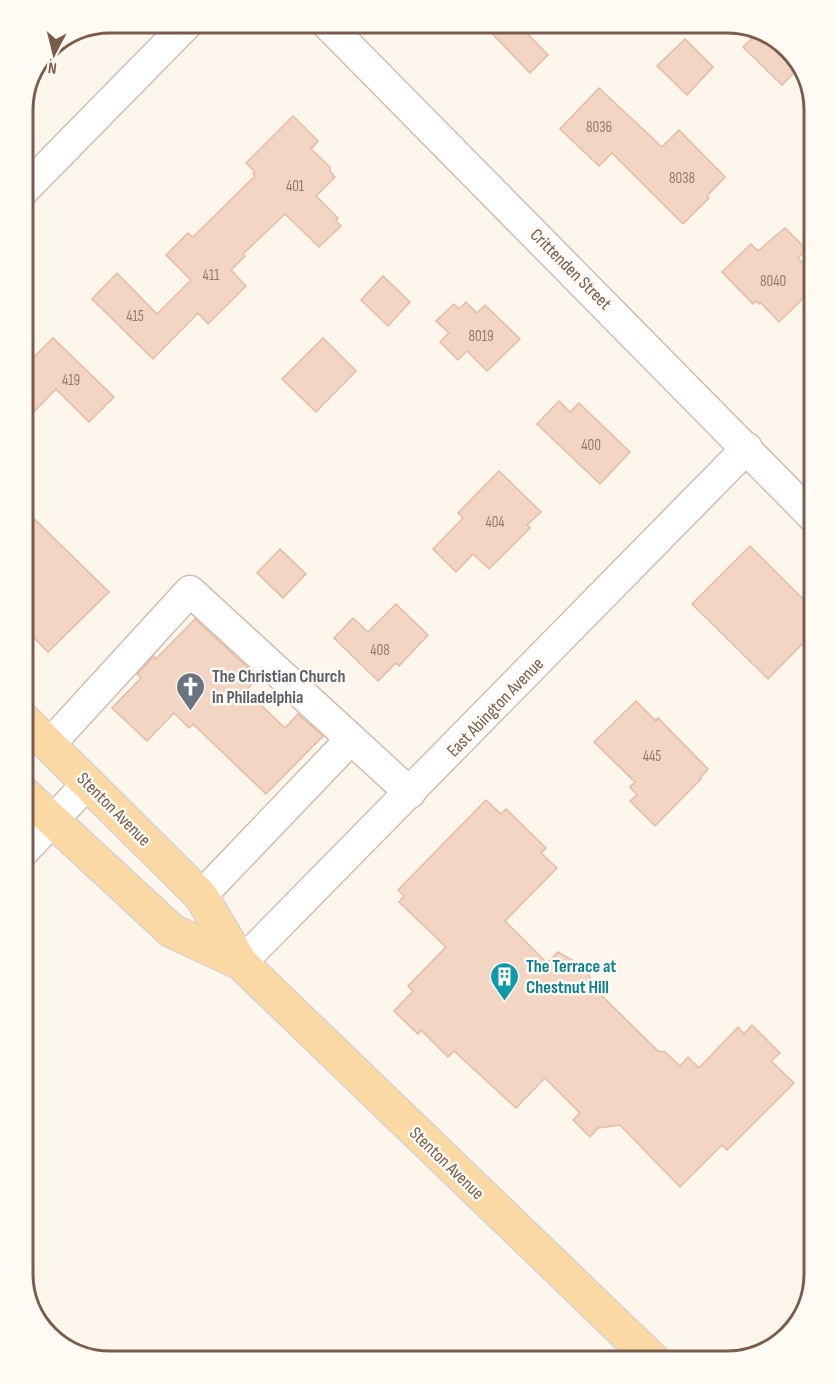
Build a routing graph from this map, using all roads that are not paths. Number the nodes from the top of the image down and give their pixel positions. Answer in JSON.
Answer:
{"nodes":[{"id":1,"x":177,"y":33,"type":"edge"},
{"id":2,"x":337,"y":33,"type":"edge"},
{"id":3,"x":33,"y":181,"type":"edge"},
{"id":4,"x":747,"y":448,"type":"junction"},
{"id":5,"x":804,"y":508,"type":"edge"},
{"id":6,"x":33,"y":728,"type":"edge"},
{"id":7,"x":351,"y":739,"type":"junction"},
{"id":8,"x":50,"y":744,"type":"junction"},
{"id":9,"x":88,"y":783,"type":"junction"},
{"id":10,"x":410,"y":794,"type":"junction"},
{"id":11,"x":33,"y":803,"type":"edge"},
{"id":12,"x":53,"y":822,"type":"junction"},
{"id":13,"x":33,"y":841,"type":"edge"},
{"id":14,"x":201,"y":896,"type":"junction"},
{"id":15,"x":241,"y":963,"type":"junction"},
{"id":16,"x":643,"y":1351,"type":"edge"}],
"edges":[{"from":1,"to":3,"type":"street"},
{"from":2,"to":4,"type":"street","name":"Crittenden Street"},
{"from":4,"to":5,"type":"street","name":"Crittenden Street"},
{"from":4,"to":10,"type":"street","name":"East Abington Avenue"},
{"from":6,"to":8,"type":"main road","name":"Stenton Avenue"},
{"from":7,"to":8,"type":"street"},
{"from":7,"to":10,"type":"street"},
{"from":7,"to":14,"type":"street"},
{"from":8,"to":9,"type":"main road","name":"Stenton Avenue"},
{"from":9,"to":12,"type":"street"},
{"from":9,"to":14,"type":"main road","name":"Stenton Avenue"},
{"from":10,"to":15,"type":"street","name":"East Abington Avenue"},
{"from":11,"to":12,"type":"main road","name":"Stenton Avenue"},
{"from":12,"to":13,"type":"street"},
{"from":12,"to":15,"type":"main road","name":"Stenton Avenue"},
{"from":14,"to":15,"type":"main road","name":"Stenton Avenue"},
{"from":15,"to":16,"type":"main road","name":"Stenton Avenue"}]}
